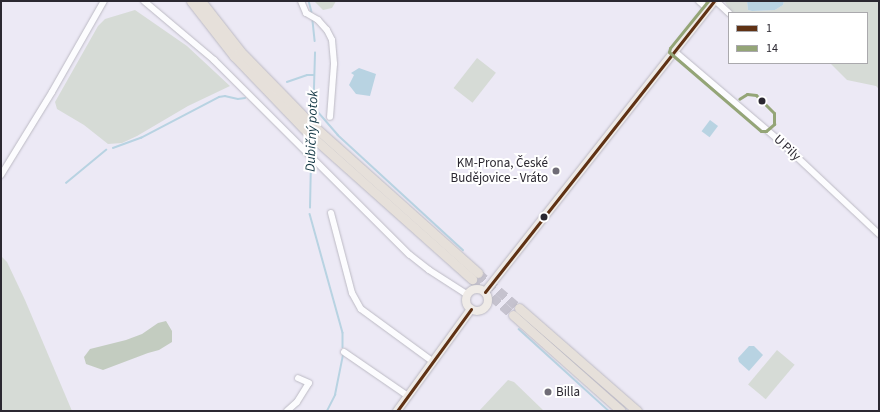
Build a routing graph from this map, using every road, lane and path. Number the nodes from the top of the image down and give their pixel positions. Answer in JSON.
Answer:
{"nodes":[{"id":1,"x":104,"y":1,"type":"edge"},
{"id":2,"x":144,"y":1,"type":"edge"},
{"id":3,"x":191,"y":1,"type":"edge"},
{"id":4,"x":201,"y":1,"type":"edge"},
{"id":5,"x":301,"y":1,"type":"edge"},
{"id":6,"x":699,"y":1,"type":"edge"},
{"id":7,"x":715,"y":1,"type":"edge"},
{"id":8,"x":708,"y":9,"type":"junction"},
{"id":9,"x":728,"y":12,"type":"edge"},
{"id":10,"x":674,"y":51,"type":"junction"},
{"id":11,"x":330,"y":117,"type":"dead end"},
{"id":12,"x":1,"y":175,"type":"edge"},
{"id":13,"x":331,"y":213,"type":"dead end"},
{"id":14,"x":879,"y":234,"type":"edge"},
{"id":15,"x":484,"y":292,"type":"junction"},
{"id":16,"x":468,"y":294,"type":"junction"},
{"id":17,"x":471,"y":309,"type":"junction"},
{"id":18,"x":344,"y":352,"type":"dead end"},
{"id":19,"x":432,"y":361,"type":"junction"},
{"id":20,"x":298,"y":378,"type":"dead end"},
{"id":21,"x":408,"y":396,"type":"junction"},
{"id":22,"x":287,"y":411,"type":"edge"},
{"id":23,"x":397,"y":411,"type":"edge"},
{"id":24,"x":621,"y":411,"type":"edge"},
{"id":25,"x":637,"y":411,"type":"edge"}],
"edges":[{"from":1,"to":12,"type":"street"},
{"from":2,"to":16,"type":"street"},
{"from":3,"to":4,"type":"highway"},
{"from":5,"to":11,"type":"street"},
{"from":6,"to":8,"type":"street"},
{"from":7,"to":8,"type":"main road"},
{"from":7,"to":9,"type":"street"},
{"from":8,"to":10,"type":"main road"},
{"from":10,"to":14,"type":"street","name":"U Pily"},
{"from":10,"to":15,"type":"main road"},
{"from":13,"to":19,"type":"street"},
{"from":15,"to":16,"type":"main road"},
{"from":15,"to":17,"type":"main road"},
{"from":16,"to":17,"type":"main road"},
{"from":17,"to":19,"type":"main road"},
{"from":18,"to":21,"type":"street"},
{"from":19,"to":21,"type":"main road"},
{"from":20,"to":22,"type":"street"},
{"from":21,"to":23,"type":"main road"},
{"from":24,"to":25,"type":"highway"}]}
